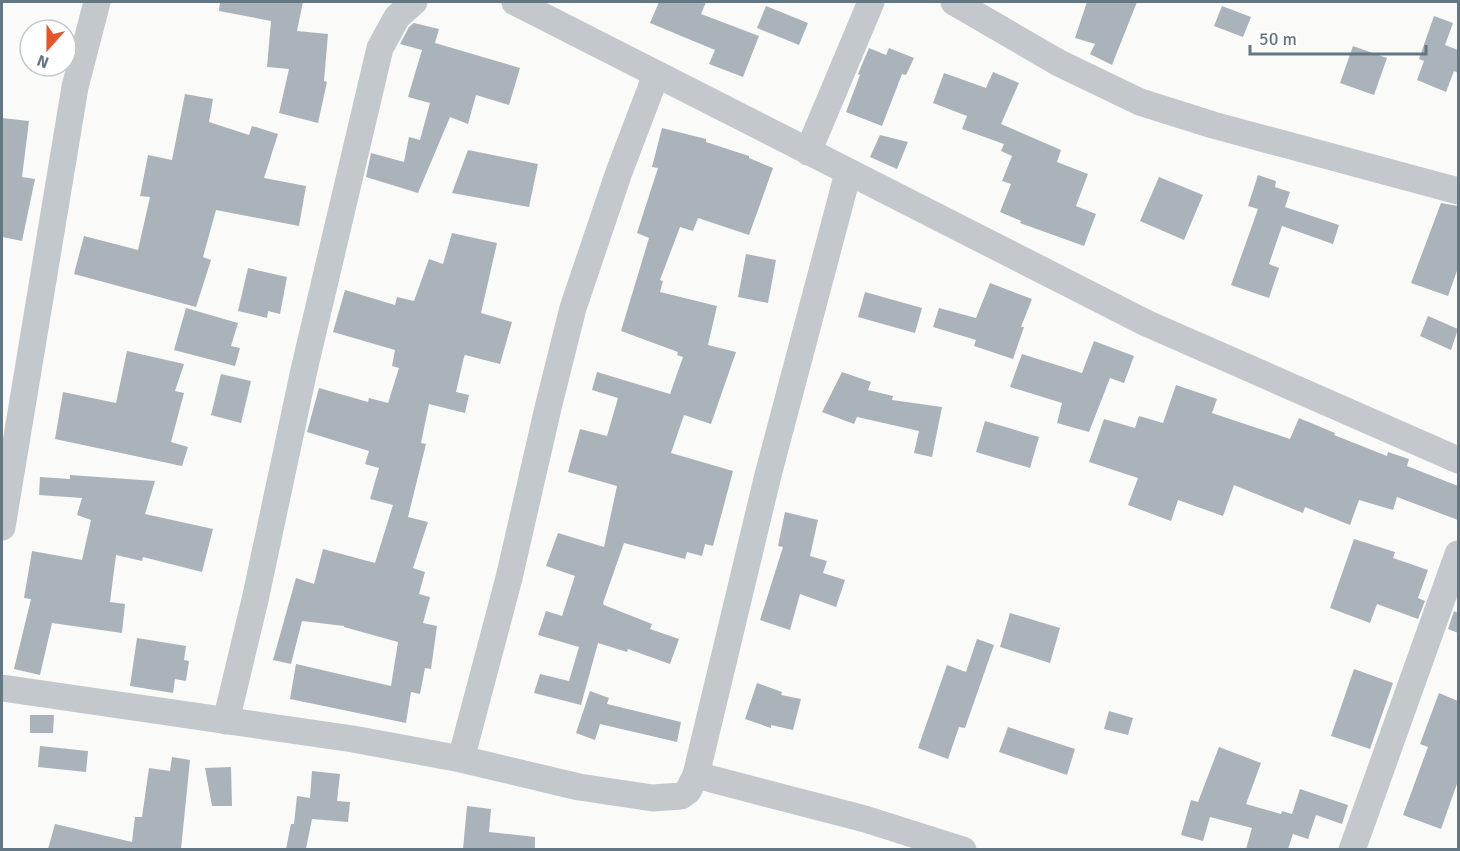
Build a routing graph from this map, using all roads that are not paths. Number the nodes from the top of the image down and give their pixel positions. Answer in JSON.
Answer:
{"nodes":[{"id":1,"x":97,"y":2,"type":"edge"},
{"id":2,"x":414,"y":2,"type":"edge"},
{"id":3,"x":514,"y":2,"type":"edge"},
{"id":4,"x":871,"y":2,"type":"edge"},
{"id":5,"x":954,"y":2,"type":"edge"},
{"id":6,"x":656,"y":75,"type":"junction"},
{"id":7,"x":808,"y":152,"type":"junction"},
{"id":8,"x":849,"y":173,"type":"junction"},
{"id":9,"x":1458,"y":191,"type":"edge"},
{"id":10,"x":1458,"y":460,"type":"edge"},
{"id":11,"x":2,"y":527,"type":"edge"},
{"id":12,"x":1458,"y":554,"type":"edge"},
{"id":13,"x":2,"y":688,"type":"edge"},
{"id":14,"x":226,"y":722,"type":"junction"},
{"id":15,"x":461,"y":759,"type":"junction"},
{"id":16,"x":696,"y":775,"type":"junction"},
{"id":17,"x":963,"y":849,"type":"edge"},
{"id":18,"x":1352,"y":849,"type":"edge"}],
"edges":[{"from":1,"to":11,"type":"street"},
{"from":2,"to":14,"type":"street"},
{"from":3,"to":6,"type":"street"},
{"from":4,"to":7,"type":"street"},
{"from":5,"to":9,"type":"street"},
{"from":6,"to":7,"type":"street"},
{"from":6,"to":15,"type":"street"},
{"from":7,"to":8,"type":"street"},
{"from":8,"to":10,"type":"street"},
{"from":8,"to":16,"type":"street"},
{"from":12,"to":18,"type":"street"},
{"from":13,"to":14,"type":"street"},
{"from":14,"to":15,"type":"street"},
{"from":15,"to":16,"type":"street"},
{"from":16,"to":17,"type":"street"}]}
